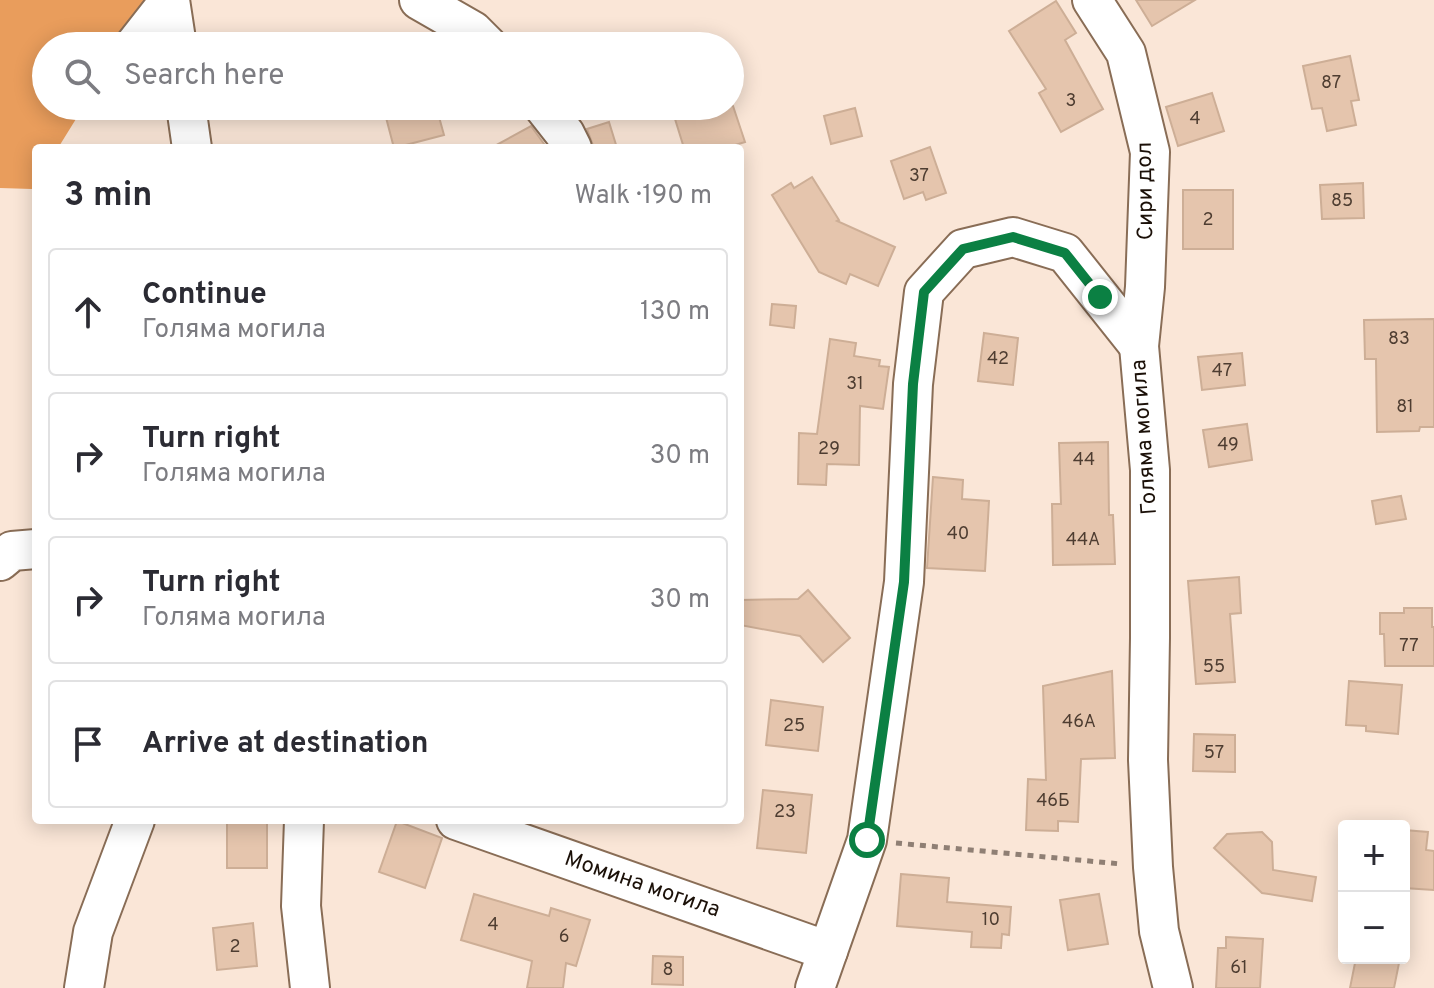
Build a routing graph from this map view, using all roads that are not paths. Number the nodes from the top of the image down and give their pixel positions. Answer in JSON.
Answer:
{"nodes":[{"id":1,"x":170,"y":0,"type":"edge"},
{"id":2,"x":419,"y":0,"type":"edge"},
{"id":3,"x":1092,"y":0,"type":"edge"},
{"id":4,"x":145,"y":32,"type":"edge"},
{"id":5,"x":175,"y":32,"type":"edge"},
{"id":6,"x":474,"y":32,"type":"edge"},
{"id":7,"x":188,"y":120,"type":"edge"},
{"id":8,"x":554,"y":120,"type":"edge"},
{"id":9,"x":191,"y":144,"type":"edge"},
{"id":10,"x":570,"y":144,"type":"edge"},
{"id":11,"x":1139,"y":346,"type":"junction"},
{"id":12,"x":32,"y":549,"type":"edge"},
{"id":13,"x":0,"y":561,"type":"edge"},
{"id":14,"x":134,"y":824,"type":"edge"},
{"id":15,"x":304,"y":824,"type":"edge"},
{"id":16,"x":467,"y":824,"type":"edge"},
{"id":17,"x":828,"y":951,"type":"junction"},
{"id":18,"x":84,"y":988,"type":"edge"},
{"id":19,"x":310,"y":988,"type":"edge"},
{"id":20,"x":815,"y":988,"type":"edge"},
{"id":21,"x":1173,"y":988,"type":"edge"}],
"edges":[{"from":1,"to":4,"type":"street"},
{"from":1,"to":5,"type":"street"},
{"from":2,"to":6,"type":"street"},
{"from":3,"to":11,"type":"street","name":"Сири дол"},
{"from":7,"to":9,"type":"street"},
{"from":8,"to":10,"type":"street"},
{"from":11,"to":17,"type":"street","name":"Голяма могила"},
{"from":11,"to":21,"type":"street","name":"Голяма могила"},
{"from":12,"to":13,"type":"street"},
{"from":14,"to":18,"type":"street"},
{"from":15,"to":19,"type":"street"},
{"from":16,"to":17,"type":"street","name":"Момина могила"},
{"from":17,"to":20,"type":"street","name":"Голяма могила"}]}
